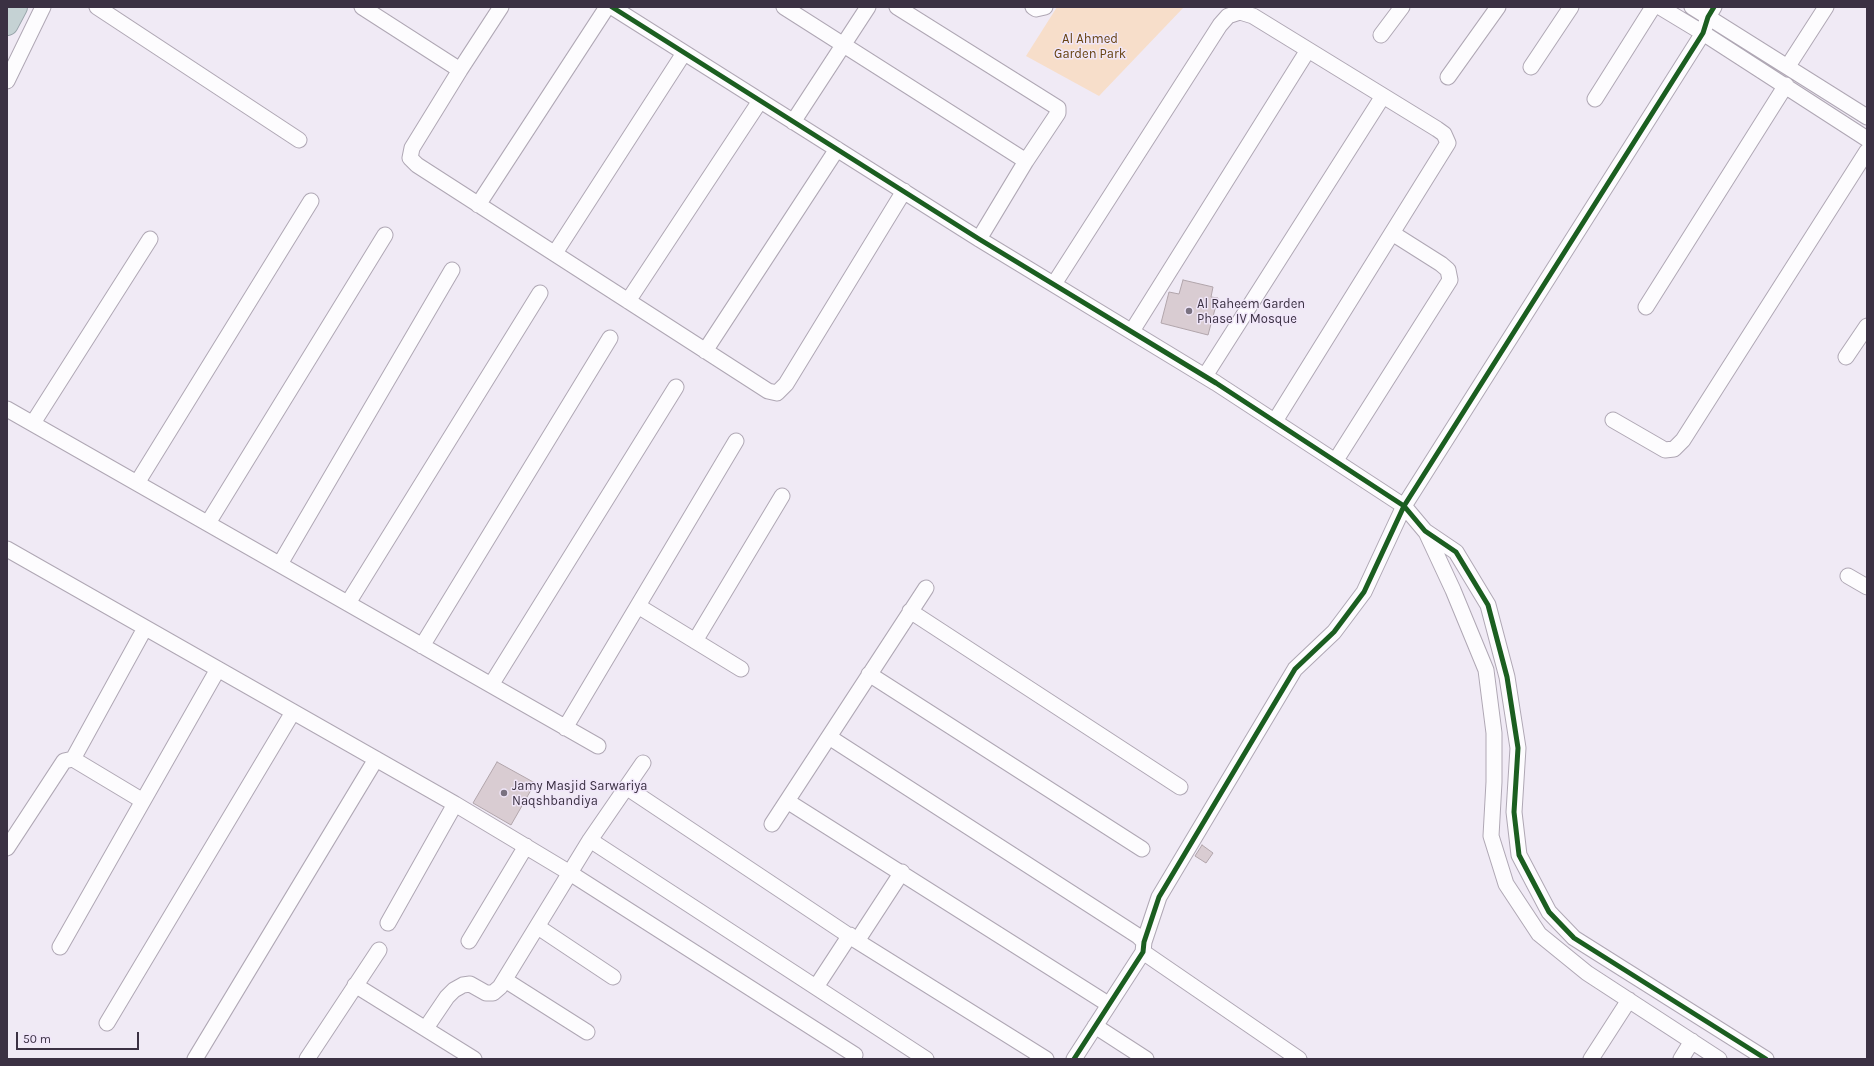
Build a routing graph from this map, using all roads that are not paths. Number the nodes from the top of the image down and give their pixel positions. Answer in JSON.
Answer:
{"nodes":[{"id":1,"x":16,"y":7,"type":"edge"},
{"id":2,"x":43,"y":7,"type":"edge"},
{"id":3,"x":97,"y":7,"type":"edge"},
{"id":4,"x":362,"y":7,"type":"edge"},
{"id":5,"x":501,"y":7,"type":"edge"},
{"id":6,"x":607,"y":7,"type":"edge"},
{"id":7,"x":612,"y":7,"type":"edge"},
{"id":8,"x":784,"y":7,"type":"edge"},
{"id":9,"x":868,"y":7,"type":"edge"},
{"id":10,"x":897,"y":7,"type":"edge"},
{"id":11,"x":1033,"y":7,"type":"edge"},
{"id":12,"x":1046,"y":7,"type":"edge"},
{"id":13,"x":1402,"y":7,"type":"edge"},
{"id":14,"x":1498,"y":7,"type":"edge"},
{"id":15,"x":1571,"y":7,"type":"edge"},
{"id":16,"x":1654,"y":7,"type":"edge"},
{"id":17,"x":1660,"y":7,"type":"edge"},
{"id":18,"x":1692,"y":7,"type":"edge"},
{"id":19,"x":1826,"y":7,"type":"edge"},
{"id":20,"x":1711,"y":12,"type":"edge"},
{"id":21,"x":7,"y":24,"type":"edge"},
{"id":22,"x":1703,"y":33,"type":"junction"},
{"id":23,"x":1381,"y":35,"type":"dead end"},
{"id":24,"x":843,"y":45,"type":"junction"},
{"id":25,"x":1308,"y":50,"type":"junction"},
{"id":26,"x":684,"y":53,"type":"junction"},
{"id":27,"x":1788,"y":66,"type":"junction"},
{"id":28,"x":1531,"y":67,"type":"dead end"},
{"id":29,"x":460,"y":70,"type":"junction"},
{"id":30,"x":1448,"y":77,"type":"dead end"},
{"id":31,"x":7,"y":81,"type":"edge"},
{"id":32,"x":1786,"y":85,"type":"junction"},
{"id":33,"x":1383,"y":96,"type":"junction"},
{"id":34,"x":1595,"y":99,"type":"dead end"},
{"id":35,"x":760,"y":101,"type":"junction"},
{"id":36,"x":1866,"y":113,"type":"edge"},
{"id":37,"x":793,"y":122,"type":"junction"},
{"id":38,"x":1867,"y":139,"type":"edge"},
{"id":39,"x":299,"y":140,"type":"dead end"},
{"id":40,"x":837,"y":149,"type":"junction"},
{"id":41,"x":1867,"y":151,"type":"edge"},
{"id":42,"x":1026,"y":161,"type":"junction"},
{"id":43,"x":904,"y":191,"type":"junction"},
{"id":44,"x":311,"y":201,"type":"dead end"},
{"id":45,"x":478,"y":205,"type":"junction"},
{"id":46,"x":1392,"y":233,"type":"junction"},
{"id":47,"x":385,"y":235,"type":"dead end"},
{"id":48,"x":978,"y":238,"type":"junction"},
{"id":49,"x":150,"y":239,"type":"dead end"},
{"id":50,"x":555,"y":253,"type":"junction"},
{"id":51,"x":452,"y":270,"type":"dead end"},
{"id":52,"x":1054,"y":284,"type":"junction"},
{"id":53,"x":540,"y":293,"type":"dead end"},
{"id":54,"x":628,"y":301,"type":"junction"},
{"id":55,"x":1646,"y":307,"type":"dead end"},
{"id":56,"x":1867,"y":326,"type":"edge"},
{"id":57,"x":1132,"y":331,"type":"junction"},
{"id":58,"x":610,"y":338,"type":"dead end"},
{"id":59,"x":706,"y":351,"type":"junction"},
{"id":60,"x":1846,"y":356,"type":"dead end"},
{"id":61,"x":1205,"y":376,"type":"junction"},
{"id":62,"x":676,"y":387,"type":"dead end"},
{"id":63,"x":7,"y":408,"type":"edge"},
{"id":64,"x":1613,"y":420,"type":"dead end"},
{"id":65,"x":1275,"y":421,"type":"junction"},
{"id":66,"x":32,"y":423,"type":"junction"},
{"id":67,"x":736,"y":441,"type":"dead end"},
{"id":68,"x":1336,"y":460,"type":"junction"},
{"id":69,"x":137,"y":483,"type":"junction"},
{"id":70,"x":782,"y":496,"type":"dead end"},
{"id":71,"x":1404,"y":506,"type":"junction"},
{"id":72,"x":208,"y":523,"type":"junction"},
{"id":73,"x":1425,"y":531,"type":"junction"},
{"id":74,"x":7,"y":549,"type":"edge"},
{"id":75,"x":280,"y":564,"type":"junction"},
{"id":76,"x":1848,"y":576,"type":"dead end"},
{"id":77,"x":1867,"y":587,"type":"edge"},
{"id":78,"x":926,"y":588,"type":"dead end"},
{"id":79,"x":348,"y":604,"type":"junction"},
{"id":80,"x":638,"y":606,"type":"junction"},
{"id":81,"x":910,"y":611,"type":"junction"},
{"id":82,"x":145,"y":628,"type":"junction"},
{"id":83,"x":695,"y":641,"type":"junction"},
{"id":84,"x":422,"y":646,"type":"junction"},
{"id":85,"x":218,"y":669,"type":"junction"},
{"id":86,"x":742,"y":669,"type":"dead end"},
{"id":87,"x":869,"y":674,"type":"junction"},
{"id":88,"x":491,"y":685,"type":"junction"},
{"id":89,"x":293,"y":712,"type":"junction"},
{"id":90,"x":566,"y":728,"type":"junction"},
{"id":91,"x":829,"y":737,"type":"junction"},
{"id":92,"x":598,"y":746,"type":"dead end"},
{"id":93,"x":73,"y":759,"type":"junction"},
{"id":94,"x":376,"y":759,"type":"junction"},
{"id":95,"x":643,"y":763,"type":"dead end"},
{"id":96,"x":626,"y":787,"type":"junction"},
{"id":97,"x":1180,"y":787,"type":"dead end"},
{"id":98,"x":143,"y":801,"type":"junction"},
{"id":99,"x":787,"y":801,"type":"junction"},
{"id":100,"x":455,"y":804,"type":"junction"},
{"id":101,"x":772,"y":824,"type":"dead end"},
{"id":102,"x":590,"y":840,"type":"junction"},
{"id":103,"x":526,"y":846,"type":"junction"},
{"id":104,"x":7,"y":848,"type":"edge"},
{"id":105,"x":1142,"y":849,"type":"dead end"},
{"id":106,"x":902,"y":872,"type":"junction"},
{"id":107,"x":570,"y":873,"type":"junction"},
{"id":108,"x":388,"y":923,"type":"dead end"},
{"id":109,"x":538,"y":927,"type":"junction"},
{"id":110,"x":853,"y":938,"type":"junction"},
{"id":111,"x":469,"y":940,"type":"dead end"},
{"id":112,"x":60,"y":947,"type":"dead end"},
{"id":113,"x":1143,"y":947,"type":"junction"},
{"id":114,"x":379,"y":950,"type":"dead end"},
{"id":115,"x":1600,"y":954,"type":"junction"},
{"id":116,"x":1587,"y":973,"type":"junction"},
{"id":117,"x":613,"y":977,"type":"dead end"},
{"id":118,"x":505,"y":980,"type":"junction"},
{"id":119,"x":355,"y":985,"type":"junction"},
{"id":120,"x":816,"y":987,"type":"junction"},
{"id":121,"x":1629,"y":1000,"type":"junction"},
{"id":122,"x":1108,"y":1004,"type":"junction"},
{"id":123,"x":107,"y":1023,"type":"dead end"},
{"id":124,"x":1095,"y":1026,"type":"junction"},
{"id":125,"x":426,"y":1028,"type":"junction"},
{"id":126,"x":587,"y":1032,"type":"dead end"},
{"id":127,"x":1692,"y":1041,"type":"junction"},
{"id":128,"x":855,"y":1055,"type":"dead end"},
{"id":129,"x":195,"y":1059,"type":"edge"},
{"id":130,"x":307,"y":1059,"type":"edge"},
{"id":131,"x":474,"y":1059,"type":"edge"},
{"id":132,"x":926,"y":1059,"type":"edge"},
{"id":133,"x":1046,"y":1059,"type":"edge"},
{"id":134,"x":1074,"y":1059,"type":"edge"},
{"id":135,"x":1146,"y":1059,"type":"edge"},
{"id":136,"x":1299,"y":1059,"type":"edge"},
{"id":137,"x":1591,"y":1059,"type":"edge"},
{"id":138,"x":1681,"y":1059,"type":"edge"},
{"id":139,"x":1719,"y":1059,"type":"edge"},
{"id":140,"x":1766,"y":1059,"type":"edge"}],
"edges":[{"from":1,"to":21,"type":"highway"},
{"from":2,"to":31,"type":"street"},
{"from":3,"to":39,"type":"street"},
{"from":4,"to":29,"type":"street"},
{"from":5,"to":29,"type":"street"},
{"from":6,"to":45,"type":"street"},
{"from":7,"to":26,"type":"street"},
{"from":8,"to":24,"type":"street"},
{"from":9,"to":24,"type":"street"},
{"from":10,"to":42,"type":"street"},
{"from":11,"to":12,"type":"street"},
{"from":13,"to":23,"type":"street"},
{"from":14,"to":30,"type":"street"},
{"from":15,"to":28,"type":"street"},
{"from":16,"to":34,"type":"street"},
{"from":17,"to":22,"type":"street"},
{"from":18,"to":20,"type":"street"},
{"from":19,"to":27,"type":"street"},
{"from":20,"to":22,"type":"street"},
{"from":20,"to":27,"type":"street"},
{"from":22,"to":32,"type":"street"},
{"from":22,"to":71,"type":"street"},
{"from":24,"to":37,"type":"street"},
{"from":24,"to":42,"type":"street"},
{"from":25,"to":33,"type":"street"},
{"from":25,"to":52,"type":"street"},
{"from":25,"to":57,"type":"street"},
{"from":26,"to":35,"type":"street"},
{"from":26,"to":50,"type":"street"},
{"from":27,"to":36,"type":"street"},
{"from":29,"to":45,"type":"street"},
{"from":32,"to":38,"type":"street"},
{"from":32,"to":55,"type":"street"},
{"from":33,"to":46,"type":"street"},
{"from":33,"to":61,"type":"street"},
{"from":35,"to":37,"type":"street"},
{"from":35,"to":54,"type":"street"},
{"from":37,"to":40,"type":"street"},
{"from":40,"to":43,"type":"street"},
{"from":40,"to":59,"type":"street"},
{"from":41,"to":64,"type":"street"},
{"from":42,"to":48,"type":"street"},
{"from":43,"to":48,"type":"street"},
{"from":43,"to":59,"type":"street"},
{"from":44,"to":69,"type":"street"},
{"from":45,"to":50,"type":"street"},
{"from":46,"to":65,"type":"street"},
{"from":46,"to":68,"type":"street"},
{"from":47,"to":72,"type":"street"},
{"from":48,"to":52,"type":"street"},
{"from":49,"to":66,"type":"street"},
{"from":50,"to":54,"type":"street"},
{"from":51,"to":75,"type":"street"},
{"from":52,"to":57,"type":"street"},
{"from":53,"to":79,"type":"street"},
{"from":54,"to":59,"type":"street"},
{"from":56,"to":60,"type":"street"},
{"from":57,"to":61,"type":"street"},
{"from":58,"to":84,"type":"street"},
{"from":61,"to":65,"type":"street"},
{"from":62,"to":88,"type":"street"},
{"from":63,"to":66,"type":"street"},
{"from":65,"to":68,"type":"street"},
{"from":66,"to":69,"type":"street"},
{"from":67,"to":80,"type":"street"},
{"from":68,"to":71,"type":"street"},
{"from":69,"to":72,"type":"street"},
{"from":70,"to":83,"type":"street"},
{"from":71,"to":73,"type":"street"},
{"from":71,"to":113,"type":"street"},
{"from":72,"to":75,"type":"street"},
{"from":73,"to":115,"type":"street"},
{"from":73,"to":116,"type":"street"},
{"from":74,"to":82,"type":"street"},
{"from":75,"to":79,"type":"street"},
{"from":76,"to":77,"type":"street"},
{"from":78,"to":81,"type":"street"},
{"from":79,"to":84,"type":"street"},
{"from":80,"to":83,"type":"street"},
{"from":80,"to":90,"type":"street"},
{"from":81,"to":87,"type":"street"},
{"from":81,"to":97,"type":"street"},
{"from":82,"to":85,"type":"street"},
{"from":82,"to":93,"type":"street"},
{"from":83,"to":86,"type":"street"},
{"from":84,"to":88,"type":"street"},
{"from":85,"to":89,"type":"street"},
{"from":85,"to":98,"type":"street"},
{"from":87,"to":91,"type":"street"},
{"from":87,"to":105,"type":"street"},
{"from":88,"to":90,"type":"street"},
{"from":89,"to":94,"type":"street"},
{"from":89,"to":123,"type":"street"},
{"from":90,"to":92,"type":"street"},
{"from":91,"to":99,"type":"street"},
{"from":91,"to":113,"type":"street"},
{"from":93,"to":98,"type":"street"},
{"from":93,"to":104,"type":"street"},
{"from":94,"to":100,"type":"street"},
{"from":94,"to":129,"type":"street"},
{"from":95,"to":96,"type":"street"},
{"from":96,"to":102,"type":"street"},
{"from":96,"to":110,"type":"street"},
{"from":98,"to":112,"type":"street"},
{"from":99,"to":101,"type":"street"},
{"from":99,"to":106,"type":"street"},
{"from":100,"to":103,"type":"street"},
{"from":100,"to":108,"type":"street"},
{"from":102,"to":107,"type":"street"},
{"from":102,"to":120,"type":"street"},
{"from":103,"to":107,"type":"street"},
{"from":103,"to":111,"type":"street"},
{"from":106,"to":110,"type":"street"},
{"from":106,"to":122,"type":"street"},
{"from":107,"to":109,"type":"street"},
{"from":107,"to":128,"type":"street"},
{"from":109,"to":117,"type":"street"},
{"from":109,"to":118,"type":"street"},
{"from":110,"to":120,"type":"street"},
{"from":110,"to":133,"type":"street"},
{"from":113,"to":122,"type":"street"},
{"from":113,"to":136,"type":"street"},
{"from":114,"to":119,"type":"street"},
{"from":115,"to":116,"type":"street"},
{"from":115,"to":140,"type":"street"},
{"from":116,"to":121,"type":"street"},
{"from":118,"to":125,"type":"street"},
{"from":118,"to":126,"type":"street"},
{"from":119,"to":125,"type":"street"},
{"from":119,"to":130,"type":"street"},
{"from":120,"to":132,"type":"street"},
{"from":121,"to":127,"type":"street"},
{"from":121,"to":137,"type":"street"},
{"from":122,"to":124,"type":"street"},
{"from":124,"to":134,"type":"street"},
{"from":124,"to":135,"type":"street"},
{"from":125,"to":131,"type":"street"},
{"from":127,"to":138,"type":"street"},
{"from":127,"to":139,"type":"street"}]}
